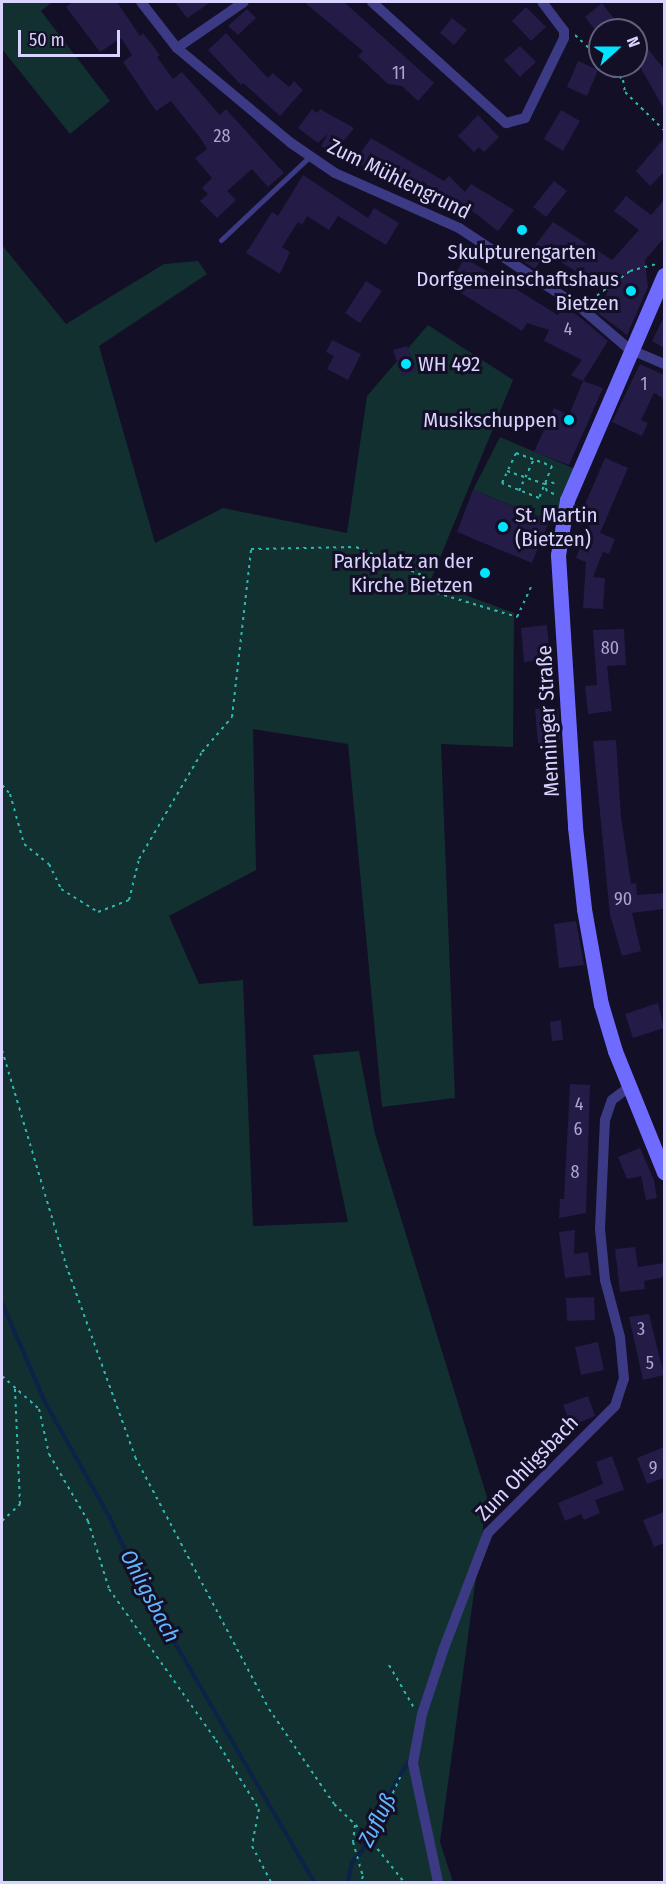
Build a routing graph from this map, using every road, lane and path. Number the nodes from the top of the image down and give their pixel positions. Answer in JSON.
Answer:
{"nodes":[{"id":1,"x":141,"y":2,"type":"edge"},
{"id":2,"x":244,"y":2,"type":"edge"},
{"id":3,"x":372,"y":2,"type":"edge"},
{"id":4,"x":542,"y":2,"type":"edge"},
{"id":5,"x":564,"y":31,"type":"junction"},
{"id":6,"x":588,"y":46,"type":"edge"},
{"id":7,"x":177,"y":48,"type":"junction"},
{"id":8,"x":621,"y":78,"type":"edge"},
{"id":9,"x":664,"y":130,"type":"edge"},
{"id":10,"x":310,"y":156,"type":"junction"},
{"id":11,"x":221,"y":240,"type":"dead end"},
{"id":12,"x":664,"y":265,"type":"edge"},
{"id":13,"x":664,"y":275,"type":"edge"},
{"id":14,"x":581,"y":308,"type":"junction"},
{"id":15,"x":630,"y":349,"type":"junction"},
{"id":16,"x":664,"y":364,"type":"edge"},
{"id":17,"x":534,"y":459,"type":"junction"},
{"id":18,"x":507,"y":471,"type":"junction"},
{"id":19,"x":525,"y":478,"type":"junction"},
{"id":20,"x":544,"y":484,"type":"junction"},
{"id":21,"x":519,"y":490,"type":"junction"},
{"id":22,"x":531,"y":587,"type":"dead end"},
{"id":23,"x":2,"y":785,"type":"edge"},
{"id":24,"x":2,"y":1050,"type":"edge"},
{"id":25,"x":629,"y":1087,"type":"junction"},
{"id":26,"x":664,"y":1172,"type":"edge"},
{"id":27,"x":2,"y":1376,"type":"edge"},
{"id":28,"x":15,"y":1388,"type":"junction"},
{"id":29,"x":2,"y":1521,"type":"edge"},
{"id":30,"x":388,"y":1665,"type":"dead end"},
{"id":31,"x":422,"y":1714,"type":"junction"},
{"id":32,"x":399,"y":1779,"type":"dead end"},
{"id":33,"x":355,"y":1825,"type":"junction"},
{"id":34,"x":371,"y":1841,"type":"junction"},
{"id":35,"x":271,"y":1882,"type":"edge"},
{"id":36,"x":361,"y":1882,"type":"edge"},
{"id":37,"x":404,"y":1882,"type":"edge"},
{"id":38,"x":438,"y":1882,"type":"edge"}],
"edges":[{"from":1,"to":7,"type":"street","name":"Zum Mühlengrund"},
{"from":2,"to":7,"type":"street"},
{"from":3,"to":5,"type":"street"},
{"from":4,"to":5,"type":"street"},
{"from":5,"to":6,"type":"path"},
{"from":7,"to":10,"type":"street","name":"Zum Mühlengrund"},
{"from":8,"to":9,"type":"path"},
{"from":10,"to":11,"type":"lane"},
{"from":10,"to":14,"type":"street","name":"Zum Mühlengrund"},
{"from":12,"to":14,"type":"path"},
{"from":13,"to":15,"type":"street","name":"Menninger Straße"},
{"from":14,"to":15,"type":"street","name":"Zum Mühlengrund"},
{"from":15,"to":16,"type":"street","name":"Zum Mühlengrund"},
{"from":15,"to":25,"type":"street","name":"Menninger Straße"},
{"from":17,"to":18,"type":"path"},
{"from":17,"to":19,"type":"path"},
{"from":17,"to":20,"type":"path"},
{"from":18,"to":19,"type":"path"},
{"from":18,"to":21,"type":"path"},
{"from":19,"to":20,"type":"path"},
{"from":19,"to":21,"type":"path"},
{"from":20,"to":21,"type":"path"},
{"from":22,"to":23,"type":"path"},
{"from":24,"to":33,"type":"path"},
{"from":25,"to":26,"type":"street","name":"Menninger Straße"},
{"from":25,"to":31,"type":"street","name":"Zum Ohligsbach"},
{"from":27,"to":28,"type":"path"},
{"from":28,"to":29,"type":"path"},
{"from":28,"to":35,"type":"path"},
{"from":30,"to":31,"type":"path"},
{"from":31,"to":38,"type":"street","name":"Zum Ohligsbach"},
{"from":32,"to":34,"type":"path"},
{"from":33,"to":34,"type":"path"},
{"from":33,"to":36,"type":"path"},
{"from":34,"to":37,"type":"path"}]}
